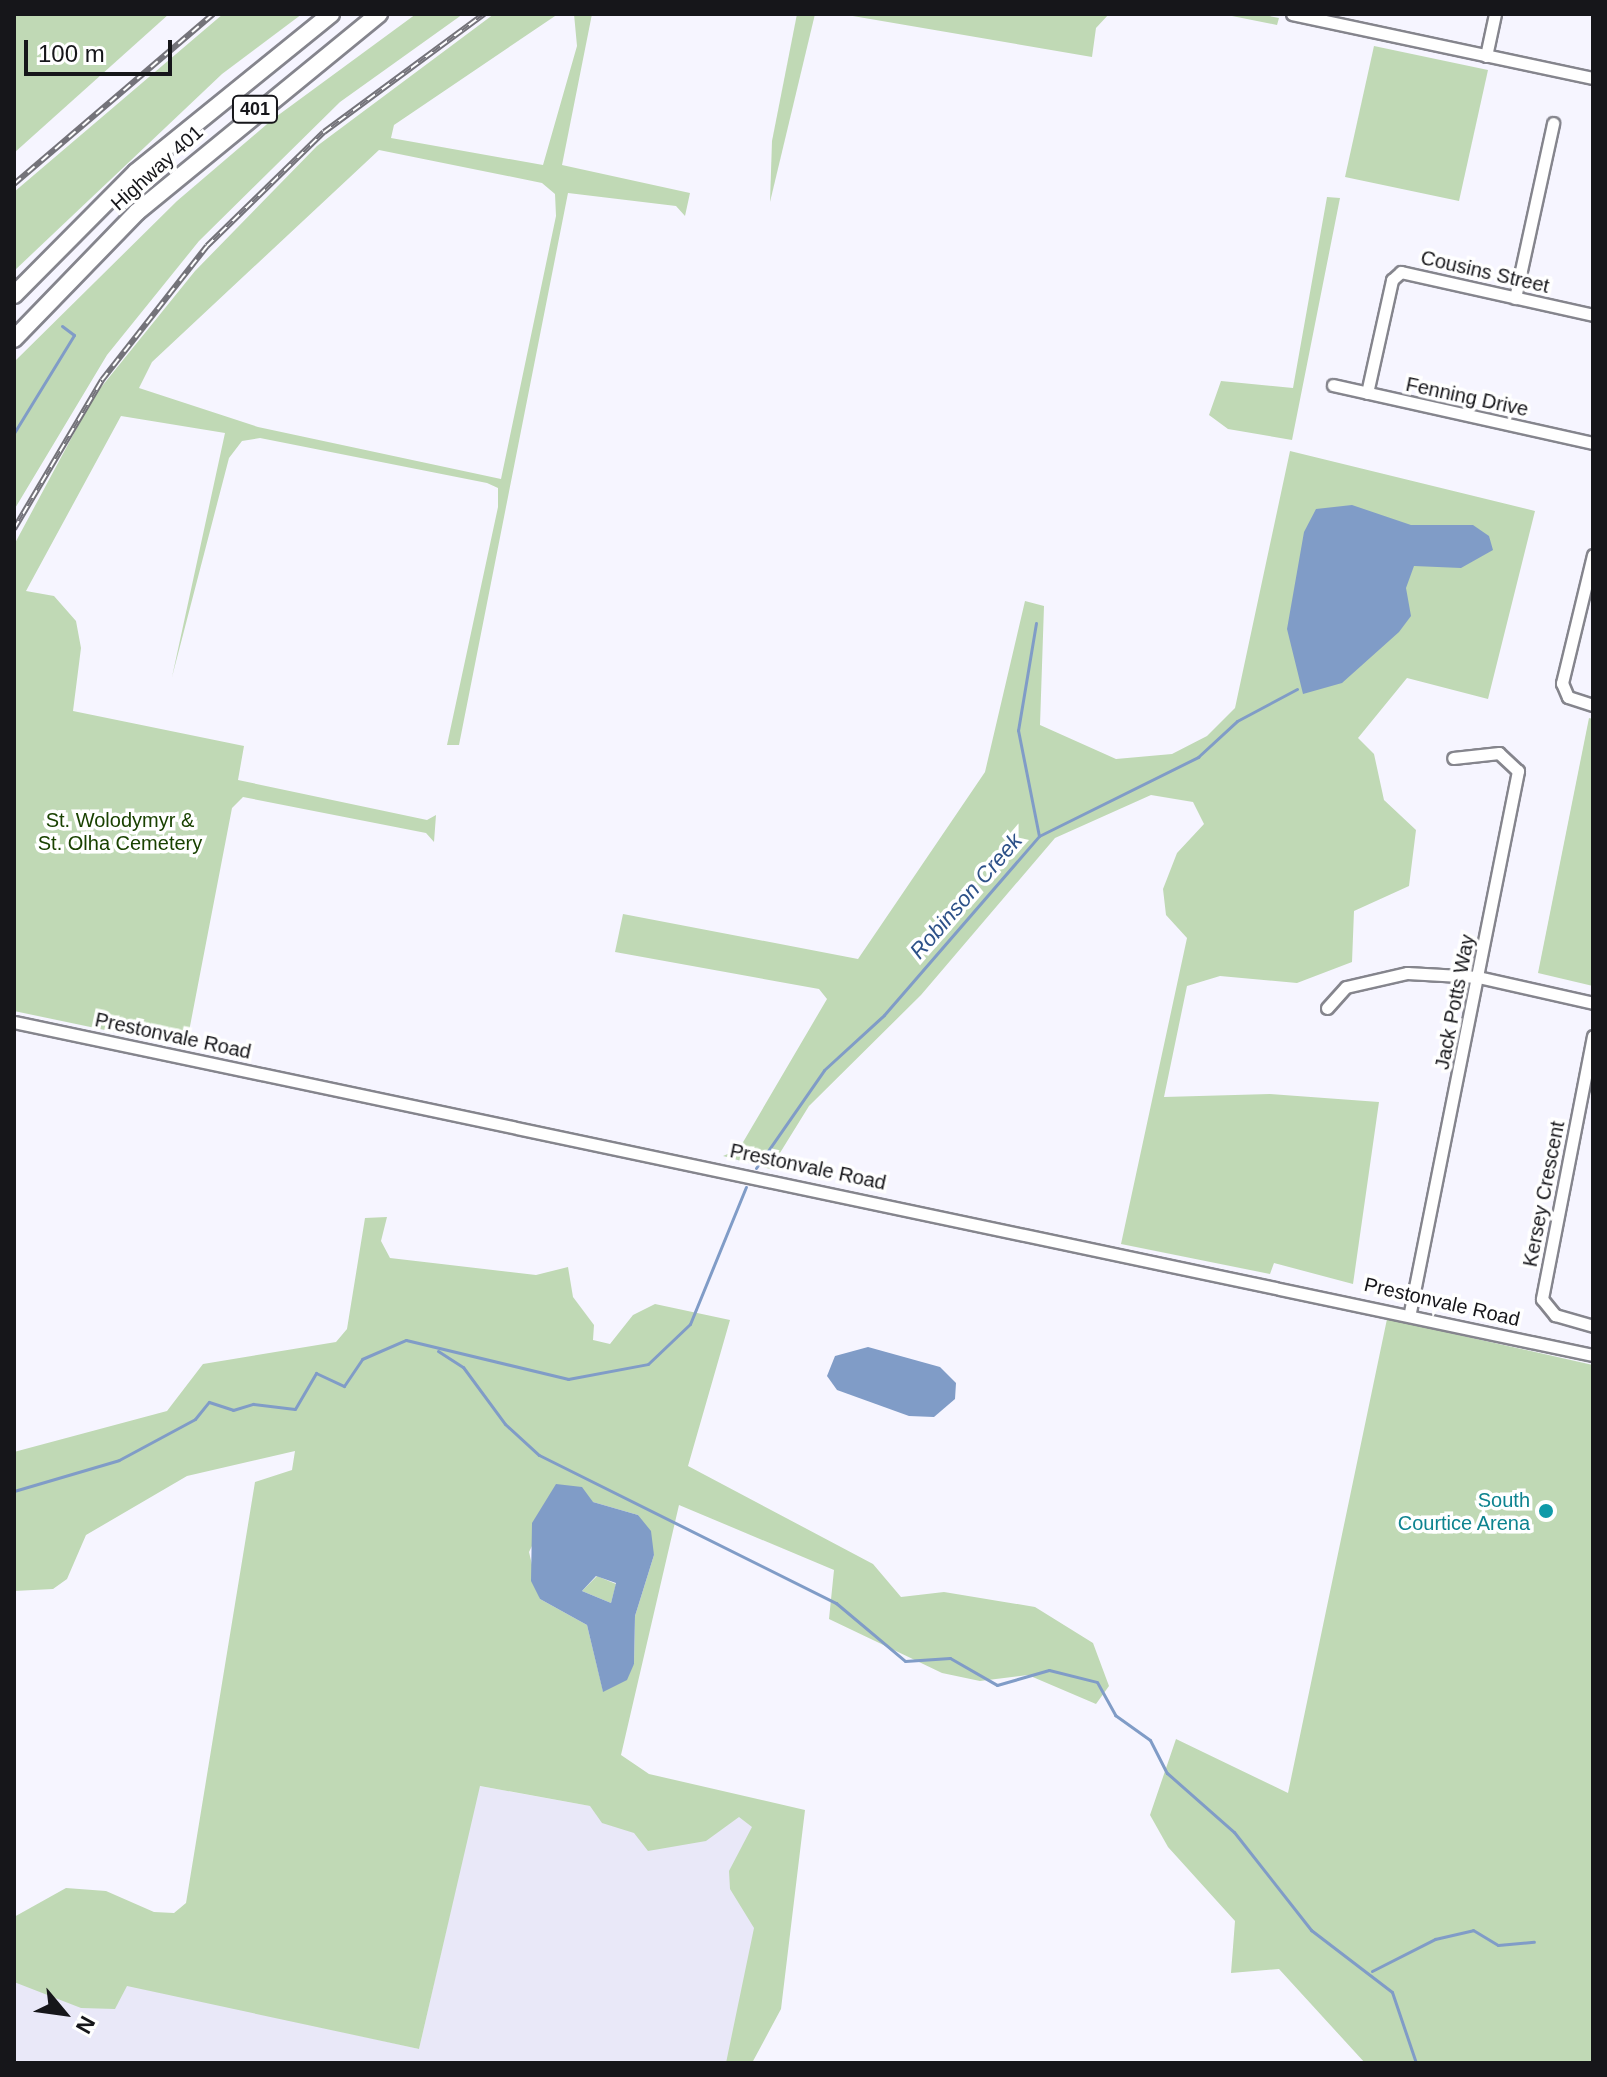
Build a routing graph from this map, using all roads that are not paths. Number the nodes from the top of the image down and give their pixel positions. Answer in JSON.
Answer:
{"nodes":[{"id":1,"x":331,"y":14,"type":"edge"},
{"id":2,"x":379,"y":14,"type":"edge"},
{"id":3,"x":1292,"y":14,"type":"edge"},
{"id":4,"x":1495,"y":14,"type":"edge"},
{"id":5,"x":1486,"y":56,"type":"junction"},
{"id":6,"x":1593,"y":78,"type":"edge"},
{"id":7,"x":1553,"y":123,"type":"dead end"},
{"id":8,"x":14,"y":295,"type":"edge"},
{"id":9,"x":1515,"y":298,"type":"junction"},
{"id":10,"x":1593,"y":315,"type":"edge"},
{"id":11,"x":14,"y":339,"type":"edge"},
{"id":12,"x":1333,"y":385,"type":"dead end"},
{"id":13,"x":1367,"y":393,"type":"junction"},
{"id":14,"x":1593,"y":443,"type":"edge"},
{"id":15,"x":1593,"y":555,"type":"edge"},
{"id":16,"x":1590,"y":574,"type":"edge"},
{"id":17,"x":1593,"y":705,"type":"edge"},
{"id":18,"x":1453,"y":758,"type":"dead end"},
{"id":19,"x":1478,"y":977,"type":"junction"},
{"id":20,"x":1593,"y":1003,"type":"edge"},
{"id":21,"x":1327,"y":1008,"type":"dead end"},
{"id":22,"x":14,"y":1022,"type":"edge"},
{"id":23,"x":1593,"y":1036,"type":"edge"},
{"id":24,"x":1410,"y":1312,"type":"junction"},
{"id":25,"x":1593,"y":1326,"type":"edge"},
{"id":26,"x":1593,"y":1355,"type":"edge"}],
"edges":[{"from":1,"to":8,"type":"highway","name":"Highway 401","number":"401"},
{"from":2,"to":11,"type":"highway","name":"Highway 401","number":"401"},
{"from":3,"to":5,"type":"street"},
{"from":4,"to":5,"type":"street"},
{"from":5,"to":6,"type":"street"},
{"from":7,"to":9,"type":"street"},
{"from":9,"to":10,"type":"street","name":"Cousins Street"},
{"from":9,"to":13,"type":"street","name":"Cousins Street"},
{"from":12,"to":13,"type":"street","name":"Fenning Drive"},
{"from":13,"to":14,"type":"street","name":"Fenning Drive"},
{"from":15,"to":16,"type":"street"},
{"from":16,"to":17,"type":"street"},
{"from":18,"to":19,"type":"street","name":"Jack Potts Way"},
{"from":19,"to":20,"type":"street"},
{"from":19,"to":21,"type":"street"},
{"from":19,"to":24,"type":"street","name":"Jack Potts Way"},
{"from":22,"to":24,"type":"street","name":"Prestonvale Road"},
{"from":23,"to":25,"type":"street","name":"Kersey Crescent"},
{"from":24,"to":26,"type":"street","name":"Prestonvale Road"}]}
